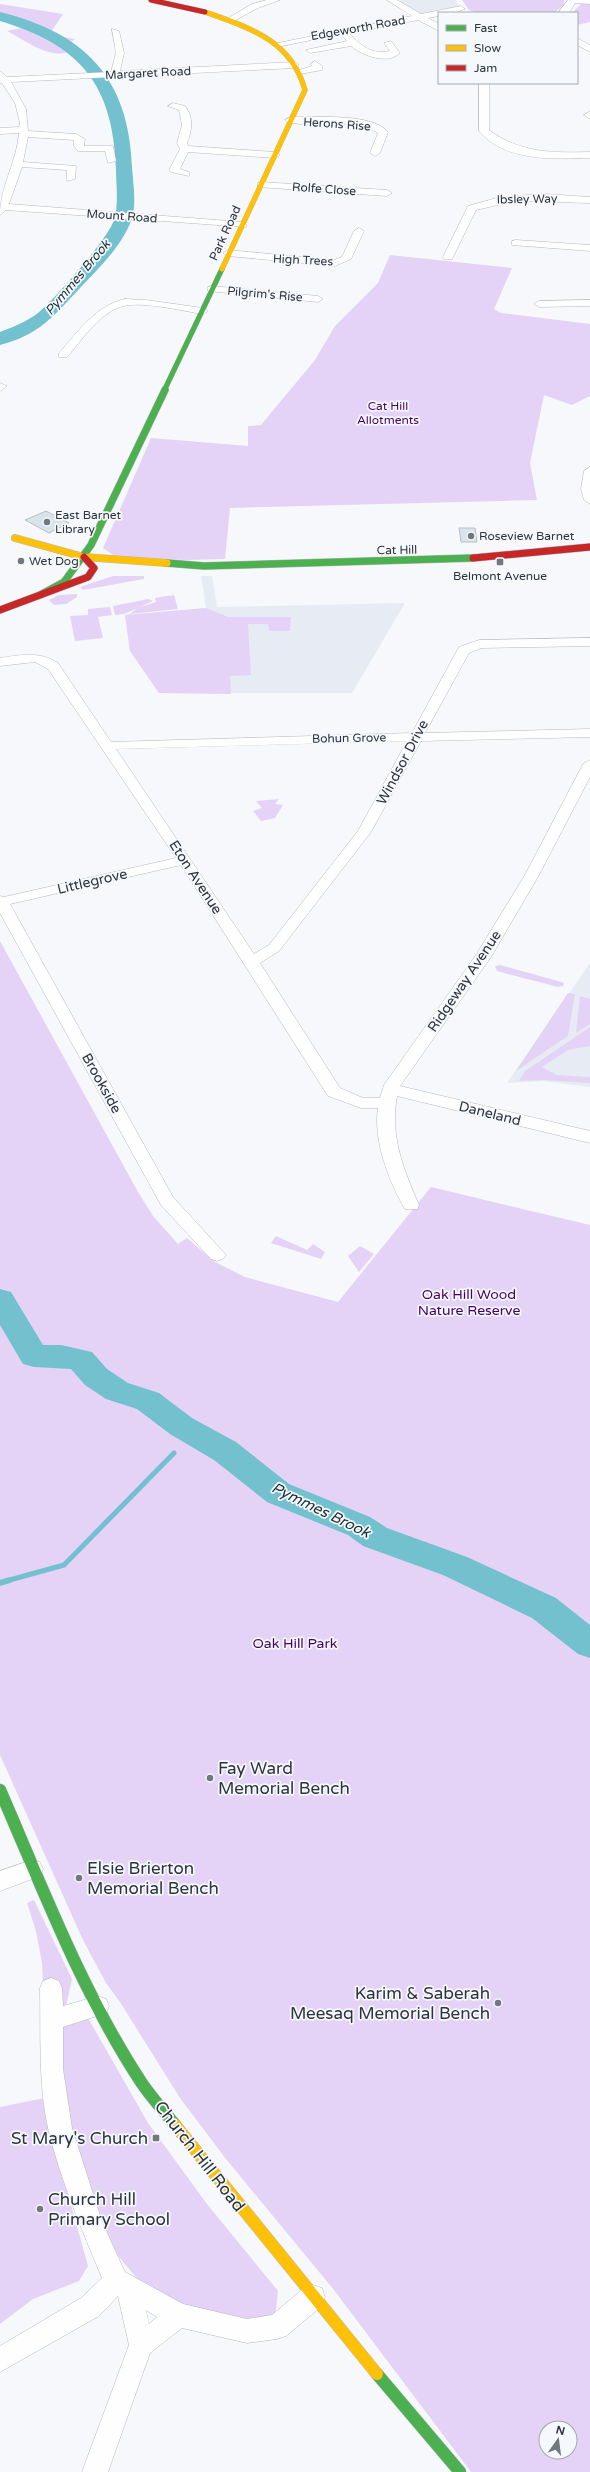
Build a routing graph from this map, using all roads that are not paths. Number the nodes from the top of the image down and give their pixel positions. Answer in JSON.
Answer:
{"nodes":[{"id":1,"x":151,"y":0,"type":"edge"},
{"id":2,"x":276,"y":0,"type":"edge"},
{"id":3,"x":391,"y":0,"type":"edge"},
{"id":4,"x":456,"y":0,"type":"edge"},
{"id":5,"x":572,"y":0,"type":"edge"},
{"id":6,"x":590,"y":1,"type":"edge"},
{"id":7,"x":465,"y":11,"type":"edge"},
{"id":8,"x":452,"y":12,"type":"edge"},
{"id":9,"x":564,"y":12,"type":"edge"},
{"id":10,"x":438,"y":13,"type":"edge"},
{"id":11,"x":423,"y":16,"type":"junction"},
{"id":12,"x":229,"y":20,"type":"junction"},
{"id":13,"x":438,"y":27,"type":"edge"},
{"id":14,"x":343,"y":30,"type":"junction"},
{"id":15,"x":115,"y":31,"type":"dead end"},
{"id":16,"x":578,"y":41,"type":"edge"},
{"id":17,"x":353,"y":43,"type":"junction"},
{"id":18,"x":388,"y":43,"type":"dead end"},
{"id":19,"x":277,"y":44,"type":"junction"},
{"id":20,"x":590,"y":49,"type":"edge"},
{"id":21,"x":310,"y":50,"type":"dead end"},
{"id":22,"x":315,"y":64,"type":"dead end"},
{"id":23,"x":298,"y":68,"type":"junction"},
{"id":24,"x":114,"y":74,"type":"junction"},
{"id":25,"x":2,"y":78,"type":"edge"},
{"id":26,"x":484,"y":84,"type":"edge"},
{"id":27,"x":173,"y":106,"type":"dead end"},
{"id":28,"x":290,"y":120,"type":"junction"},
{"id":29,"x":0,"y":131,"type":"edge"},
{"id":30,"x":23,"y":132,"type":"junction"},
{"id":31,"x":185,"y":149,"type":"junction"},
{"id":32,"x":375,"y":153,"type":"dead end"},
{"id":33,"x":275,"y":155,"type":"junction"},
{"id":34,"x":590,"y":155,"type":"edge"},
{"id":35,"x":111,"y":161,"type":"dead end"},
{"id":36,"x":17,"y":164,"type":"junction"},
{"id":37,"x":186,"y":174,"type":"dead end"},
{"id":38,"x":70,"y":179,"type":"dead end"},
{"id":39,"x":261,"y":185,"type":"junction"},
{"id":40,"x":387,"y":194,"type":"dead end"},
{"id":41,"x":590,"y":200,"type":"edge"},
{"id":42,"x":2,"y":209,"type":"edge"},
{"id":43,"x":242,"y":225,"type":"junction"},
{"id":44,"x":359,"y":231,"type":"dead end"},
{"id":45,"x":516,"y":244,"type":"dead end"},
{"id":46,"x":590,"y":248,"type":"edge"},
{"id":47,"x":228,"y":253,"type":"junction"},
{"id":48,"x":448,"y":257,"type":"dead end"},
{"id":49,"x":212,"y":289,"type":"junction"},
{"id":50,"x":318,"y":299,"type":"dead end"},
{"id":51,"x":590,"y":303,"type":"edge"},
{"id":52,"x":539,"y":304,"type":"dead end"},
{"id":53,"x":203,"y":312,"type":"junction"},
{"id":54,"x":63,"y":355,"type":"dead end"},
{"id":55,"x":590,"y":471,"type":"edge"},
{"id":56,"x":590,"y":500,"type":"edge"},
{"id":57,"x":5,"y":533,"type":"dead end"},
{"id":58,"x":15,"y":538,"type":"junction"},
{"id":59,"x":590,"y":548,"type":"edge"},
{"id":60,"x":84,"y":557,"type":"junction"},
{"id":61,"x":78,"y":565,"type":"junction"},
{"id":62,"x":204,"y":566,"type":"junction"},
{"id":63,"x":97,"y":569,"type":"junction"},
{"id":64,"x":120,"y":570,"type":"dead end"},
{"id":65,"x":40,"y":595,"type":"junction"},
{"id":66,"x":0,"y":610,"type":"edge"},
{"id":67,"x":590,"y":642,"type":"edge"},
{"id":68,"x":0,"y":662,"type":"edge"},
{"id":69,"x":590,"y":733,"type":"edge"},
{"id":70,"x":416,"y":737,"type":"junction"},
{"id":71,"x":108,"y":746,"type":"junction"},
{"id":72,"x":590,"y":764,"type":"edge"},
{"id":73,"x":184,"y":860,"type":"junction"},
{"id":74,"x":0,"y":902,"type":"edge"},
{"id":75,"x":250,"y":962,"type":"junction"},
{"id":76,"x":388,"y":1096,"type":"junction"},
{"id":77,"x":590,"y":1137,"type":"edge"},
{"id":78,"x":411,"y":1205,"type":"dead end"},
{"id":79,"x":217,"y":1255,"type":"dead end"},
{"id":80,"x":0,"y":1790,"type":"edge"},
{"id":81,"x":32,"y":1869,"type":"junction"},
{"id":82,"x":0,"y":1881,"type":"edge"},
{"id":83,"x":51,"y":1988,"type":"dead end"},
{"id":84,"x":98,"y":2006,"type":"junction"},
{"id":85,"x":52,"y":2020,"type":"junction"},
{"id":86,"x":122,"y":2286,"type":"junction"},
{"id":87,"x":313,"y":2297,"type":"junction"},
{"id":88,"x":179,"y":2315,"type":"junction"},
{"id":89,"x":140,"y":2345,"type":"junction"},
{"id":90,"x":0,"y":2360,"type":"edge"},
{"id":91,"x":95,"y":2472,"type":"edge"},
{"id":92,"x":460,"y":2472,"type":"edge"}],
"edges":[{"from":1,"to":12,"type":"street","name":"Park Road"},
{"from":2,"to":12,"type":"street"},
{"from":3,"to":11,"type":"street"},
{"from":4,"to":7,"type":"street"},
{"from":5,"to":6,"type":"street"},
{"from":5,"to":9,"type":"street"},
{"from":7,"to":8,"type":"street","name":"Edgeworth Road"},
{"from":10,"to":11,"type":"street","name":"Edgeworth Road"},
{"from":11,"to":13,"type":"street"},
{"from":11,"to":14,"type":"street","name":"Edgeworth Road"},
{"from":12,"to":19,"type":"street","name":"Park Road"},
{"from":14,"to":17,"type":"street"},
{"from":14,"to":19,"type":"street","name":"Edgeworth Road"},
{"from":15,"to":24,"type":"street"},
{"from":16,"to":20,"type":"street"},
{"from":17,"to":18,"type":"street"},
{"from":17,"to":21,"type":"street"},
{"from":19,"to":23,"type":"street","name":"Park Road"},
{"from":22,"to":23,"type":"street","name":"Margaret Road"},
{"from":23,"to":24,"type":"street","name":"Margaret Road"},
{"from":23,"to":28,"type":"street","name":"Park Road"},
{"from":24,"to":25,"type":"street","name":"Margaret Road"},
{"from":25,"to":30,"type":"street"},
{"from":26,"to":34,"type":"street"},
{"from":27,"to":31,"type":"street"},
{"from":28,"to":32,"type":"street","name":"Herons Rise"},
{"from":28,"to":33,"type":"street","name":"Park Road"},
{"from":29,"to":30,"type":"street"},
{"from":30,"to":35,"type":"street"},
{"from":30,"to":36,"type":"street"},
{"from":31,"to":33,"type":"street"},
{"from":31,"to":37,"type":"street"},
{"from":33,"to":39,"type":"street","name":"Park Road"},
{"from":36,"to":38,"type":"street"},
{"from":36,"to":42,"type":"street"},
{"from":39,"to":40,"type":"street","name":"Rolfe Close"},
{"from":39,"to":43,"type":"street","name":"Park Road"},
{"from":41,"to":48,"type":"street","name":"Ibsley Way"},
{"from":42,"to":43,"type":"street","name":"Mount Road"},
{"from":43,"to":47,"type":"street","name":"Park Road"},
{"from":44,"to":47,"type":"street","name":"High Trees"},
{"from":45,"to":46,"type":"street"},
{"from":47,"to":49,"type":"street","name":"Park Road"},
{"from":49,"to":50,"type":"street","name":"Pilgrim's Rise"},
{"from":49,"to":53,"type":"street","name":"Park Road"},
{"from":51,"to":52,"type":"street"},
{"from":53,"to":54,"type":"street"},
{"from":53,"to":60,"type":"street","name":"Park Road"},
{"from":55,"to":56,"type":"street"},
{"from":57,"to":58,"type":"street"},
{"from":58,"to":60,"type":"street","name":"Cat Hill"},
{"from":58,"to":61,"type":"street"},
{"from":59,"to":62,"type":"street","name":"Cat Hill"},
{"from":60,"to":61,"type":"street"},
{"from":60,"to":62,"type":"street","name":"Cat Hill"},
{"from":60,"to":63,"type":"street"},
{"from":61,"to":63,"type":"street"},
{"from":61,"to":65,"type":"street"},
{"from":62,"to":64,"type":"street","name":"Cat Hill"},
{"from":63,"to":65,"type":"street"},
{"from":65,"to":66,"type":"street"},
{"from":67,"to":70,"type":"street","name":"Windsor Drive"},
{"from":68,"to":71,"type":"street","name":"Eton Avenue"},
{"from":69,"to":70,"type":"street","name":"Bohun Grove"},
{"from":70,"to":71,"type":"street","name":"Bohun Grove"},
{"from":70,"to":75,"type":"street","name":"Windsor Drive"},
{"from":71,"to":73,"type":"street","name":"Eton Avenue"},
{"from":72,"to":76,"type":"street","name":"Ridgeway Avenue"},
{"from":73,"to":74,"type":"street","name":"Littlegrove"},
{"from":73,"to":75,"type":"street","name":"Eton Avenue"},
{"from":74,"to":79,"type":"street","name":"Brookside"},
{"from":75,"to":76,"type":"street","name":"Eton Avenue"},
{"from":76,"to":77,"type":"street","name":"Daneland"},
{"from":76,"to":78,"type":"street"},
{"from":80,"to":81,"type":"street","name":"Church Hill Road"},
{"from":81,"to":82,"type":"street"},
{"from":81,"to":84,"type":"street","name":"Church Hill Road"},
{"from":83,"to":85,"type":"street"},
{"from":84,"to":85,"type":"street"},
{"from":84,"to":87,"type":"street","name":"Church Hill Road"},
{"from":85,"to":86,"type":"street"},
{"from":86,"to":88,"type":"street"},
{"from":86,"to":89,"type":"street"},
{"from":86,"to":90,"type":"street"},
{"from":87,"to":88,"type":"street"},
{"from":87,"to":92,"type":"street","name":"Church Hill Road"},
{"from":88,"to":89,"type":"street"},
{"from":89,"to":91,"type":"street"}]}
